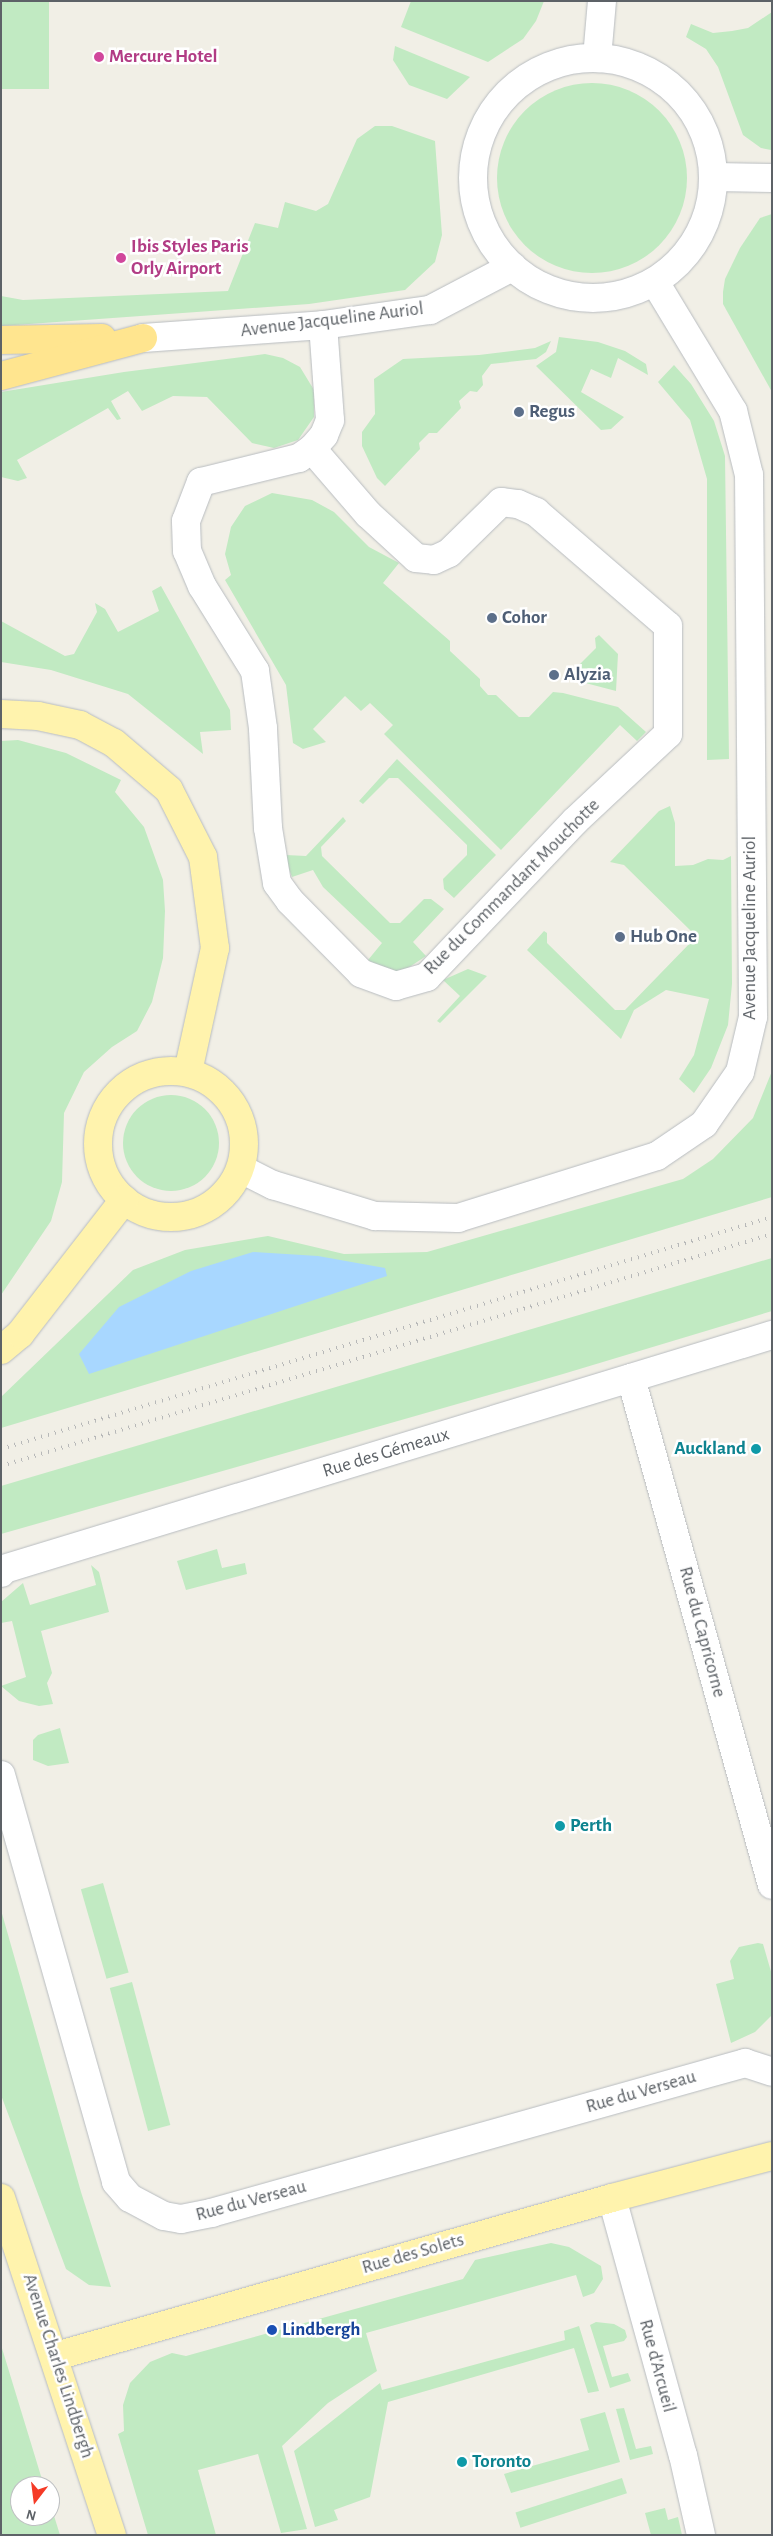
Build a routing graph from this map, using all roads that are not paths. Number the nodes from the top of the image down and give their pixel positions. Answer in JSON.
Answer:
{"nodes":[{"id":1,"x":602,"y":1,"type":"edge"},
{"id":2,"x":597,"y":58,"type":"junction"},
{"id":3,"x":714,"y":177,"type":"junction"},
{"id":4,"x":772,"y":178,"type":"edge"},
{"id":5,"x":512,"y":267,"type":"junction"},
{"id":6,"x":655,"y":282,"type":"junction"},
{"id":7,"x":323,"y":325,"type":"junction"},
{"id":8,"x":143,"y":338,"type":"junction"},
{"id":9,"x":1,"y":340,"type":"edge"},
{"id":10,"x":1,"y":376,"type":"edge"},
{"id":11,"x":312,"y":449,"type":"junction"},
{"id":12,"x":1,"y":714,"type":"edge"},
{"id":13,"x":188,"y":1072,"type":"junction"},
{"id":14,"x":240,"y":1169,"type":"junction"},
{"id":15,"x":124,"y":1200,"type":"junction"},
{"id":16,"x":772,"y":1335,"type":"edge"},
{"id":17,"x":1,"y":1350,"type":"edge"},
{"id":18,"x":632,"y":1378,"type":"junction"},
{"id":19,"x":1,"y":1573,"type":"edge"},
{"id":20,"x":1,"y":1775,"type":"edge"},
{"id":21,"x":772,"y":1885,"type":"edge"},
{"id":22,"x":772,"y":2072,"type":"edge"},
{"id":23,"x":772,"y":2156,"type":"edge"},
{"id":24,"x":1,"y":2198,"type":"edge"},
{"id":25,"x":612,"y":2198,"type":"junction"},
{"id":26,"x":56,"y":2356,"type":"junction"},
{"id":27,"x":112,"y":2535,"type":"edge"},
{"id":28,"x":701,"y":2535,"type":"edge"}],
"edges":[{"from":1,"to":2,"type":"street"},
{"from":2,"to":3,"type":"street"},
{"from":2,"to":5,"type":"street"},
{"from":3,"to":4,"type":"street"},
{"from":3,"to":6,"type":"street"},
{"from":5,"to":6,"type":"street"},
{"from":5,"to":7,"type":"street","name":"Avenue Jacqueline Auriol"},
{"from":6,"to":14,"type":"street","name":"Avenue Jacqueline Auriol"},
{"from":7,"to":8,"type":"street","name":"Avenue Jacqueline Auriol"},
{"from":7,"to":11,"type":"street","name":"Rue du Commandant Mouchotte"},
{"from":8,"to":9,"type":"highway"},
{"from":8,"to":10,"type":"highway"},
{"from":11,"to":11,"type":"street","name":"Rue du Commandant Mouchotte"},
{"from":12,"to":13,"type":"main road"},
{"from":13,"to":14,"type":"main road"},
{"from":13,"to":15,"type":"main road"},
{"from":14,"to":15,"type":"main road"},
{"from":15,"to":17,"type":"main road"},
{"from":16,"to":18,"type":"street","name":"Rue des Gémeaux"},
{"from":18,"to":19,"type":"street","name":"Rue des Gémeaux"},
{"from":18,"to":21,"type":"street","name":"Rue du Capricorne"},
{"from":20,"to":22,"type":"street","name":"Rue du Verseau"},
{"from":23,"to":25,"type":"main road","name":"Rue des Solets"},
{"from":24,"to":26,"type":"main road","name":"Avenue Charles Lindbergh"},
{"from":25,"to":26,"type":"main road","name":"Rue des Solets"},
{"from":25,"to":28,"type":"street","name":"Rue d'Arcueil"},
{"from":26,"to":27,"type":"main road","name":"Avenue Charles Lindbergh"}]}
